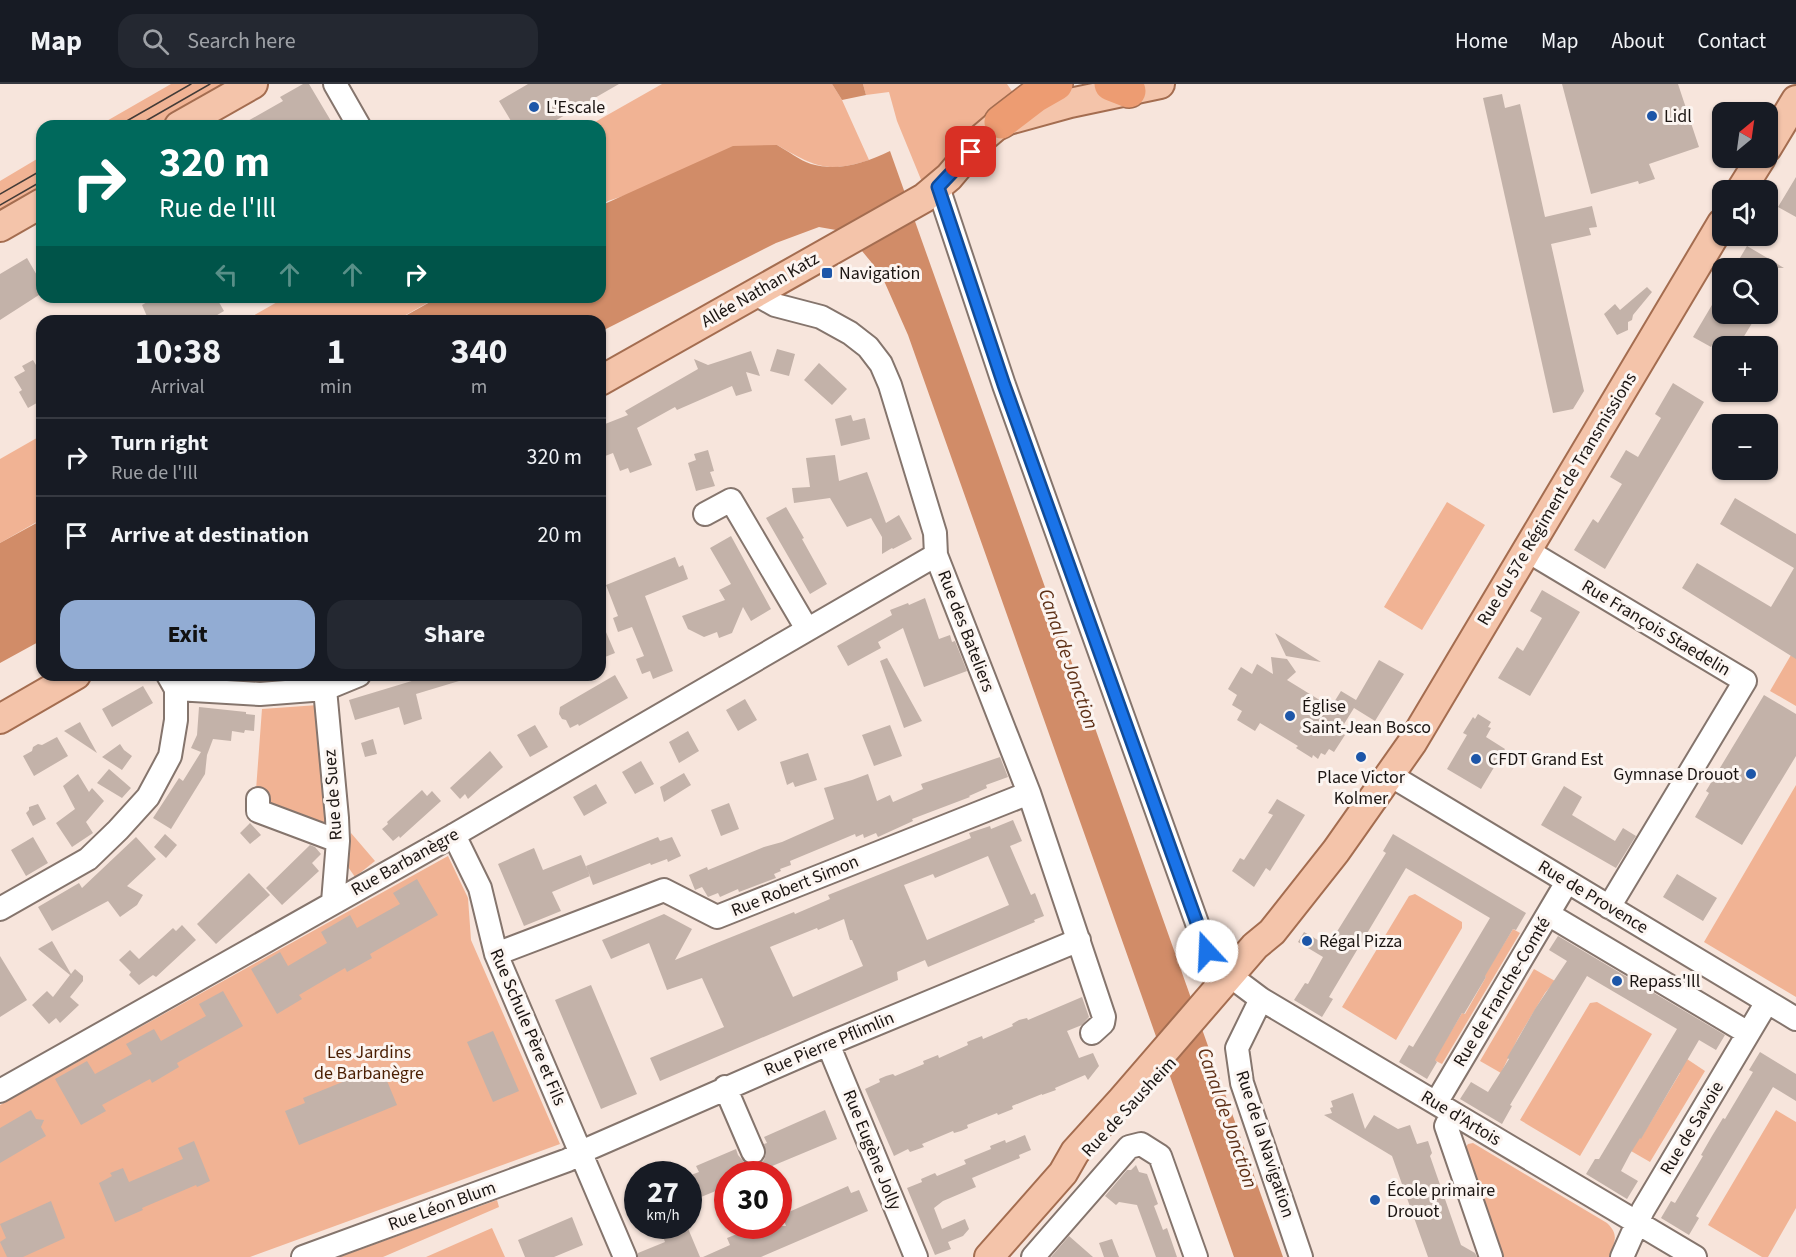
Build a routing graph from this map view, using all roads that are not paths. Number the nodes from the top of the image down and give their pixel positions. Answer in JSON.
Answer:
{"nodes":[{"id":1,"x":253,"y":84,"type":"edge"},
{"id":2,"x":335,"y":84,"type":"edge"},
{"id":3,"x":1056,"y":84,"type":"edge"},
{"id":4,"x":1133,"y":86,"type":"edge"},
{"id":5,"x":1796,"y":100,"type":"edge"},
{"id":6,"x":190,"y":120,"type":"edge"},
{"id":7,"x":356,"y":120,"type":"edge"},
{"id":8,"x":1001,"y":122,"type":"junction"},
{"id":9,"x":1778,"y":130,"type":"edge"},
{"id":10,"x":929,"y":194,"type":"junction"},
{"id":11,"x":36,"y":206,"type":"edge"},
{"id":12,"x":0,"y":227,"type":"edge"},
{"id":13,"x":1712,"y":239,"type":"edge"},
{"id":14,"x":754,"y":293,"type":"junction"},
{"id":15,"x":606,"y":378,"type":"edge"},
{"id":16,"x":705,"y":514,"type":"dead end"},
{"id":17,"x":1526,"y":550,"type":"junction"},
{"id":18,"x":936,"y":555,"type":"junction"},
{"id":19,"x":807,"y":628,"type":"junction"},
{"id":20,"x":65,"y":681,"type":"edge"},
{"id":21,"x":344,"y":681,"type":"edge"},
{"id":22,"x":172,"y":682,"type":"edge"},
{"id":23,"x":325,"y":689,"type":"junction"},
{"id":24,"x":0,"y":719,"type":"edge"},
{"id":25,"x":1390,"y":775,"type":"junction"},
{"id":26,"x":1029,"y":793,"type":"junction"},
{"id":27,"x":258,"y":799,"type":"dead end"},
{"id":28,"x":454,"y":835,"type":"junction"},
{"id":29,"x":338,"y":841,"type":"junction"},
{"id":30,"x":1567,"y":882,"type":"junction"},
{"id":31,"x":333,"y":902,"type":"junction"},
{"id":32,"x":1609,"y":907,"type":"junction"},
{"id":33,"x":0,"y":909,"type":"edge"},
{"id":34,"x":1548,"y":914,"type":"junction"},
{"id":35,"x":1079,"y":940,"type":"junction"},
{"id":36,"x":496,"y":954,"type":"junction"},
{"id":37,"x":1244,"y":986,"type":"junction"},
{"id":38,"x":1767,"y":1002,"type":"junction"},
{"id":39,"x":1796,"y":1019,"type":"edge"},
{"id":40,"x":1092,"y":1033,"type":"dead end"},
{"id":41,"x":1748,"y":1034,"type":"junction"},
{"id":42,"x":828,"y":1044,"type":"junction"},
{"id":43,"x":725,"y":1087,"type":"junction"},
{"id":44,"x":0,"y":1091,"type":"edge"},
{"id":45,"x":1444,"y":1108,"type":"junction"},
{"id":46,"x":581,"y":1152,"type":"junction"},
{"id":47,"x":753,"y":1152,"type":"dead end"},
{"id":48,"x":1636,"y":1222,"type":"junction"},
{"id":49,"x":303,"y":1257,"type":"edge"},
{"id":50,"x":625,"y":1257,"type":"edge"},
{"id":51,"x":916,"y":1257,"type":"edge"},
{"id":52,"x":989,"y":1257,"type":"edge"},
{"id":53,"x":1033,"y":1257,"type":"edge"},
{"id":54,"x":1196,"y":1257,"type":"edge"},
{"id":55,"x":1301,"y":1257,"type":"edge"},
{"id":56,"x":1491,"y":1257,"type":"edge"},
{"id":57,"x":1622,"y":1257,"type":"edge"},
{"id":58,"x":1695,"y":1257,"type":"edge"}],
"edges":[{"from":1,"to":6,"type":"main road"},
{"from":2,"to":7,"type":"street"},
{"from":3,"to":8,"type":"highway"},
{"from":4,"to":8,"type":"main road"},
{"from":5,"to":9,"type":"main road"},
{"from":8,"to":10,"type":"main road","name":"Allée Nathan Katz"},
{"from":10,"to":14,"type":"main road","name":"Allée Nathan Katz"},
{"from":10,"to":37,"type":"street"},
{"from":11,"to":12,"type":"main road"},
{"from":13,"to":17,"type":"main road","name":"Rue du 57e Régiment de Transmissions"},
{"from":14,"to":15,"type":"main road","name":"Allée Nathan Katz"},
{"from":14,"to":18,"type":"street","name":"Rue des Bateliers"},
{"from":16,"to":19,"type":"street"},
{"from":17,"to":25,"type":"main road","name":"Rue du 57e Régiment de Transmissions"},
{"from":17,"to":32,"type":"street","name":"Rue François Staedelin"},
{"from":18,"to":19,"type":"street","name":"Rue Barbanègre"},
{"from":18,"to":26,"type":"street","name":"Rue des Bateliers"},
{"from":19,"to":28,"type":"street","name":"Rue Barbanègre"},
{"from":20,"to":24,"type":"main road"},
{"from":21,"to":23,"type":"street"},
{"from":22,"to":23,"type":"street"},
{"from":22,"to":33,"type":"street"},
{"from":23,"to":29,"type":"street","name":"Rue de Suez"},
{"from":25,"to":30,"type":"street","name":"Rue de Provence"},
{"from":25,"to":37,"type":"main road"},
{"from":26,"to":35,"type":"street","name":"Rue des Bateliers"},
{"from":26,"to":36,"type":"street","name":"Rue Robert Simon"},
{"from":27,"to":29,"type":"street"},
{"from":28,"to":31,"type":"street","name":"Rue Barbanègre"},
{"from":28,"to":36,"type":"street","name":"Rue Schule Père et Fils"},
{"from":29,"to":31,"type":"street","name":"Rue de Suez"},
{"from":30,"to":32,"type":"street","name":"Rue de Provence"},
{"from":30,"to":34,"type":"street","name":"Rue de Franche-Comté"},
{"from":31,"to":44,"type":"street","name":"Rue Barbanègre"},
{"from":32,"to":38,"type":"street","name":"Rue de Provence"},
{"from":34,"to":41,"type":"street"},
{"from":34,"to":45,"type":"street","name":"Rue de Franche-Comté"},
{"from":35,"to":40,"type":"street","name":"Rue des Bateliers"},
{"from":35,"to":42,"type":"street","name":"Rue Pierre Pflimlin"},
{"from":36,"to":46,"type":"street","name":"Rue Schule Père et Fils"},
{"from":37,"to":45,"type":"street","name":"Rue d'Artois"},
{"from":37,"to":52,"type":"main road","name":"Rue de Sausheim"},
{"from":37,"to":55,"type":"street","name":"Rue de la Navigation"},
{"from":38,"to":39,"type":"street","name":"Rue de Provence"},
{"from":38,"to":41,"type":"street","name":"Rue de Savoie"},
{"from":41,"to":48,"type":"street","name":"Rue de Savoie"},
{"from":42,"to":43,"type":"street","name":"Rue Pierre Pflimlin"},
{"from":42,"to":51,"type":"street","name":"Rue Eugène Jolly"},
{"from":43,"to":46,"type":"street","name":"Rue Pierre Pflimlin"},
{"from":43,"to":47,"type":"street"},
{"from":45,"to":48,"type":"street","name":"Rue d'Artois"},
{"from":45,"to":56,"type":"street"},
{"from":46,"to":49,"type":"street","name":"Rue Léon Blum"},
{"from":46,"to":50,"type":"street","name":"Rue Schule Père et Fils"},
{"from":48,"to":57,"type":"street","name":"Rue de Savoie"},
{"from":48,"to":58,"type":"street","name":"Rue d'Artois"},
{"from":53,"to":54,"type":"street","name":"Rue de Sausheim"}]}
